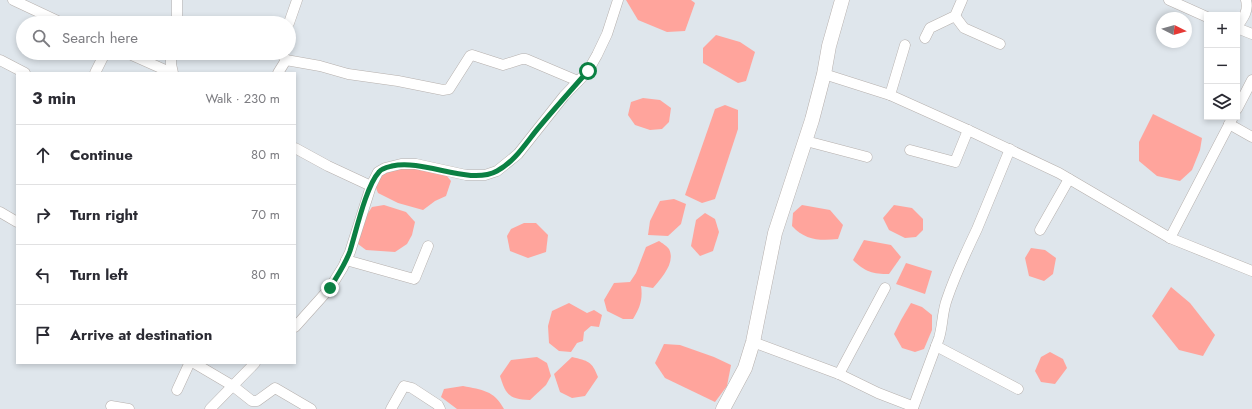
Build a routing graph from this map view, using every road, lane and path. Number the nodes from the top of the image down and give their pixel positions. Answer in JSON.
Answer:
{"nodes":[{"id":1,"x":13,"y":0,"type":"edge"},
{"id":2,"x":177,"y":0,"type":"edge"},
{"id":3,"x":297,"y":0,"type":"edge"},
{"id":4,"x":618,"y":0,"type":"edge"},
{"id":5,"x":842,"y":0,"type":"edge"},
{"id":6,"x":962,"y":0,"type":"edge"},
{"id":7,"x":1169,"y":0,"type":"edge"},
{"id":8,"x":1246,"y":0,"type":"edge"},
{"id":9,"x":47,"y":16,"type":"edge"},
{"id":10,"x":177,"y":16,"type":"edge"},
{"id":11,"x":291,"y":16,"type":"edge"},
{"id":12,"x":955,"y":16,"type":"junction"},
{"id":13,"x":1204,"y":16,"type":"edge"},
{"id":14,"x":1240,"y":22,"type":"edge"},
{"id":15,"x":1240,"y":28,"type":"edge"},
{"id":16,"x":1252,"y":34,"type":"edge"},
{"id":17,"x":925,"y":38,"type":"dead end"},
{"id":18,"x":1000,"y":44,"type":"dead end"},
{"id":19,"x":905,"y":45,"type":"dead end"},
{"id":20,"x":0,"y":60,"type":"edge"},
{"id":21,"x":102,"y":60,"type":"edge"},
{"id":22,"x":143,"y":60,"type":"edge"},
{"id":23,"x":171,"y":60,"type":"edge"},
{"id":24,"x":282,"y":60,"type":"edge"},
{"id":25,"x":296,"y":60,"type":"edge"},
{"id":26,"x":23,"y":72,"type":"edge"},
{"id":27,"x":96,"y":72,"type":"edge"},
{"id":28,"x":170,"y":72,"type":"edge"},
{"id":29,"x":172,"y":72,"type":"edge"},
{"id":30,"x":278,"y":72,"type":"edge"},
{"id":31,"x":824,"y":74,"type":"junction"},
{"id":32,"x":1252,"y":80,"type":"edge"},
{"id":33,"x":578,"y":81,"type":"junction"},
{"id":34,"x":890,"y":95,"type":"junction"},
{"id":35,"x":1240,"y":103,"type":"edge"},
{"id":36,"x":1231,"y":120,"type":"edge"},
{"id":37,"x":968,"y":130,"type":"junction"},
{"id":38,"x":1252,"y":138,"type":"edge"},
{"id":39,"x":806,"y":141,"type":"junction"},
{"id":40,"x":296,"y":149,"type":"edge"},
{"id":41,"x":1010,"y":149,"type":"junction"},
{"id":42,"x":910,"y":150,"type":"dead end"},
{"id":43,"x":867,"y":157,"type":"dead end"},
{"id":44,"x":1069,"y":179,"type":"junction"},
{"id":45,"x":371,"y":186,"type":"junction"},
{"id":46,"x":0,"y":212,"type":"edge"},
{"id":47,"x":16,"y":221,"type":"edge"},
{"id":48,"x":1040,"y":230,"type":"dead end"},
{"id":49,"x":1170,"y":238,"type":"junction"},
{"id":50,"x":428,"y":246,"type":"dead end"},
{"id":51,"x":346,"y":260,"type":"junction"},
{"id":52,"x":1252,"y":272,"type":"edge"},
{"id":53,"x":884,"y":288,"type":"dead end"},
{"id":54,"x":296,"y":326,"type":"edge"},
{"id":55,"x":754,"y":342,"type":"junction"},
{"id":56,"x":936,"y":346,"type":"junction"},
{"id":57,"x":189,"y":364,"type":"edge"},
{"id":58,"x":194,"y":364,"type":"edge"},
{"id":59,"x":255,"y":364,"type":"edge"},
{"id":60,"x":839,"y":374,"type":"junction"},
{"id":61,"x":233,"y":386,"type":"junction"},
{"id":62,"x":1018,"y":389,"type":"dead end"},
{"id":63,"x":177,"y":390,"type":"dead end"},
{"id":64,"x":253,"y":405,"type":"edge"},
{"id":65,"x":111,"y":406,"type":"dead end"},
{"id":66,"x":913,"y":408,"type":"edge"},
{"id":67,"x":129,"y":409,"type":"edge"},
{"id":68,"x":210,"y":409,"type":"edge"},
{"id":69,"x":311,"y":409,"type":"edge"},
{"id":70,"x":391,"y":409,"type":"edge"},
{"id":71,"x":440,"y":409,"type":"edge"},
{"id":72,"x":723,"y":409,"type":"edge"}],
"edges":[{"from":1,"to":9,"type":"street"},
{"from":2,"to":10,"type":"street"},
{"from":3,"to":11,"type":"street"},
{"from":4,"to":33,"type":"street"},
{"from":5,"to":31,"type":"street"},
{"from":6,"to":12,"type":"street"},
{"from":7,"to":13,"type":"street"},
{"from":8,"to":14,"type":"street"},
{"from":12,"to":17,"type":"street"},
{"from":12,"to":18,"type":"street"},
{"from":15,"to":16,"type":"street"},
{"from":19,"to":34,"type":"street"},
{"from":20,"to":26,"type":"street"},
{"from":21,"to":27,"type":"street"},
{"from":22,"to":28,"type":"street"},
{"from":23,"to":29,"type":"street"},
{"from":24,"to":30,"type":"street"},
{"from":25,"to":33,"type":"street"},
{"from":31,"to":34,"type":"street"},
{"from":31,"to":39,"type":"street"},
{"from":32,"to":35,"type":"street"},
{"from":33,"to":45,"type":"street"},
{"from":34,"to":37,"type":"street"},
{"from":36,"to":38,"type":"street"},
{"from":36,"to":49,"type":"street"},
{"from":37,"to":41,"type":"street"},
{"from":37,"to":42,"type":"street"},
{"from":39,"to":43,"type":"street"},
{"from":39,"to":55,"type":"street"},
{"from":40,"to":45,"type":"street"},
{"from":41,"to":44,"type":"street"},
{"from":41,"to":56,"type":"street"},
{"from":44,"to":48,"type":"street"},
{"from":44,"to":49,"type":"street"},
{"from":45,"to":51,"type":"street"},
{"from":46,"to":47,"type":"street"},
{"from":49,"to":52,"type":"street"},
{"from":50,"to":51,"type":"street"},
{"from":51,"to":54,"type":"street"},
{"from":53,"to":60,"type":"street"},
{"from":55,"to":60,"type":"street"},
{"from":55,"to":72,"type":"street"},
{"from":56,"to":62,"type":"street"},
{"from":56,"to":66,"type":"street"},
{"from":57,"to":63,"type":"street"},
{"from":58,"to":61,"type":"street"},
{"from":59,"to":61,"type":"street"},
{"from":60,"to":66,"type":"street"},
{"from":61,"to":64,"type":"street"},
{"from":61,"to":68,"type":"street"},
{"from":64,"to":69,"type":"street"},
{"from":65,"to":67,"type":"street"},
{"from":70,"to":71,"type":"street"}]}
